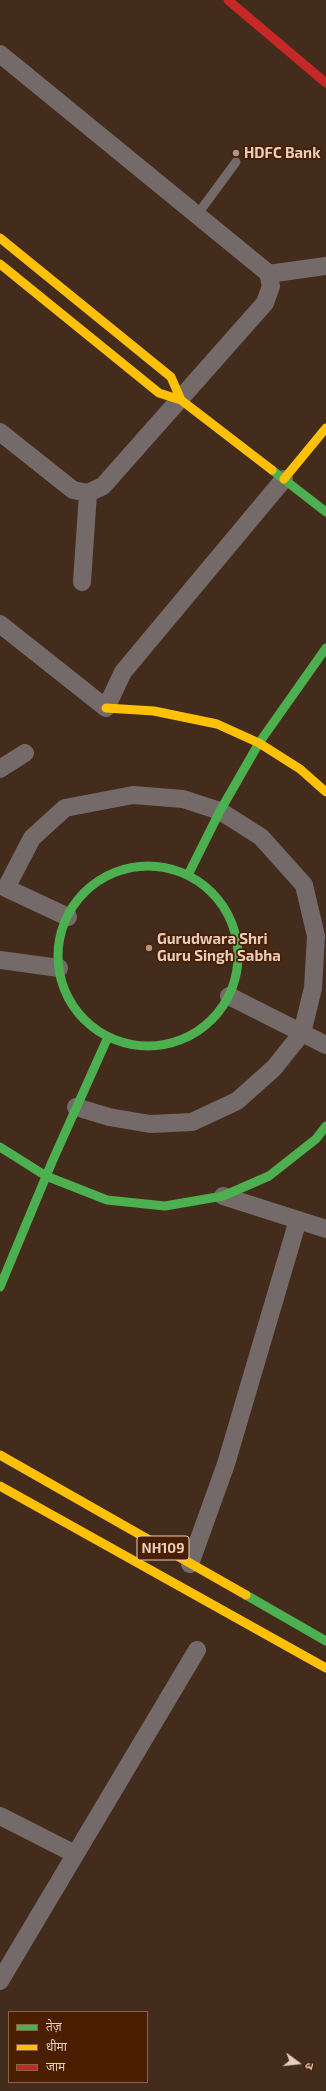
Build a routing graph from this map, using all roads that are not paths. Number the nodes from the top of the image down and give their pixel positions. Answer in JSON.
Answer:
{"nodes":[{"id":1,"x":237,"y":3,"type":"edge"},
{"id":2,"x":0,"y":54,"type":"edge"},
{"id":3,"x":326,"y":83,"type":"edge"},
{"id":4,"x":236,"y":162,"type":"dead end"},
{"id":5,"x":197,"y":215,"type":"junction"},
{"id":6,"x":0,"y":238,"type":"edge"},
{"id":7,"x":0,"y":264,"type":"edge"},
{"id":8,"x":326,"y":266,"type":"edge"},
{"id":9,"x":268,"y":274,"type":"junction"},
{"id":10,"x":181,"y":400,"type":"junction"},
{"id":11,"x":326,"y":428,"type":"edge"},
{"id":12,"x":0,"y":432,"type":"edge"},
{"id":13,"x":284,"y":480,"type":"junction"},
{"id":14,"x":88,"y":493,"type":"junction"},
{"id":15,"x":326,"y":512,"type":"edge"},
{"id":16,"x":82,"y":582,"type":"dead end"},
{"id":17,"x":0,"y":624,"type":"edge"},
{"id":18,"x":326,"y":648,"type":"edge"},
{"id":19,"x":106,"y":708,"type":"junction"},
{"id":20,"x":259,"y":743,"type":"junction"},
{"id":21,"x":25,"y":753,"type":"dead end"},
{"id":22,"x":0,"y":769,"type":"edge"},
{"id":23,"x":326,"y":792,"type":"edge"},
{"id":24,"x":220,"y":811,"type":"junction"},
{"id":25,"x":188,"y":874,"type":"junction"},
{"id":26,"x":68,"y":917,"type":"junction"},
{"id":27,"x":0,"y":960,"type":"edge"},
{"id":28,"x":59,"y":968,"type":"junction"},
{"id":29,"x":229,"y":996,"type":"junction"},
{"id":30,"x":302,"y":1033,"type":"junction"},
{"id":31,"x":108,"y":1037,"type":"junction"},
{"id":32,"x":326,"y":1045,"type":"edge"},
{"id":33,"x":76,"y":1107,"type":"junction"},
{"id":34,"x":323,"y":1136,"type":"edge"},
{"id":35,"x":0,"y":1147,"type":"edge"},
{"id":36,"x":46,"y":1176,"type":"junction"},
{"id":37,"x":223,"y":1196,"type":"junction"},
{"id":38,"x":298,"y":1220,"type":"junction"},
{"id":39,"x":326,"y":1229,"type":"edge"},
{"id":40,"x":0,"y":1288,"type":"edge"},
{"id":41,"x":0,"y":1455,"type":"edge"},
{"id":42,"x":0,"y":1486,"type":"edge"},
{"id":43,"x":190,"y":1564,"type":"junction"},
{"id":44,"x":326,"y":1641,"type":"edge"},
{"id":45,"x":197,"y":1650,"type":"dead end"},
{"id":46,"x":325,"y":1665,"type":"edge"},
{"id":47,"x":0,"y":1816,"type":"edge"},
{"id":48,"x":75,"y":1854,"type":"junction"},
{"id":49,"x":0,"y":1981,"type":"edge"}],
"edges":[{"from":1,"to":3,"type":"main road"},
{"from":2,"to":5,"type":"street"},
{"from":4,"to":5,"type":"lane"},
{"from":5,"to":9,"type":"street"},
{"from":6,"to":10,"type":"main road"},
{"from":7,"to":10,"type":"main road"},
{"from":8,"to":9,"type":"street"},
{"from":9,"to":10,"type":"street"},
{"from":10,"to":13,"type":"main road"},
{"from":10,"to":14,"type":"street"},
{"from":11,"to":13,"type":"main road"},
{"from":12,"to":14,"type":"street"},
{"from":13,"to":15,"type":"main road"},
{"from":13,"to":19,"type":"street"},
{"from":14,"to":16,"type":"street"},
{"from":17,"to":19,"type":"street"},
{"from":18,"to":20,"type":"main road"},
{"from":19,"to":20,"type":"main road"},
{"from":20,"to":23,"type":"main road"},
{"from":20,"to":24,"type":"main road"},
{"from":21,"to":22,"type":"street"},
{"from":24,"to":25,"type":"main road"},
{"from":24,"to":26,"type":"street"},
{"from":24,"to":30,"type":"street"},
{"from":25,"to":26,"type":"main road"},
{"from":25,"to":29,"type":"main road"},
{"from":26,"to":28,"type":"main road"},
{"from":27,"to":28,"type":"street"},
{"from":28,"to":31,"type":"main road"},
{"from":29,"to":30,"type":"street"},
{"from":29,"to":31,"type":"main road"},
{"from":30,"to":32,"type":"street"},
{"from":30,"to":33,"type":"street"},
{"from":31,"to":33,"type":"main road"},
{"from":33,"to":36,"type":"main road"},
{"from":34,"to":37,"type":"main road"},
{"from":35,"to":36,"type":"main road"},
{"from":36,"to":37,"type":"main road"},
{"from":36,"to":40,"type":"main road"},
{"from":37,"to":38,"type":"street"},
{"from":38,"to":39,"type":"street"},
{"from":38,"to":43,"type":"street"},
{"from":41,"to":43,"type":"main road","number":"NH109"},
{"from":42,"to":46,"type":"main road","number":"NH109"},
{"from":43,"to":44,"type":"main road","number":"NH109"},
{"from":45,"to":48,"type":"street"},
{"from":47,"to":48,"type":"street"},
{"from":48,"to":49,"type":"street"}]}
